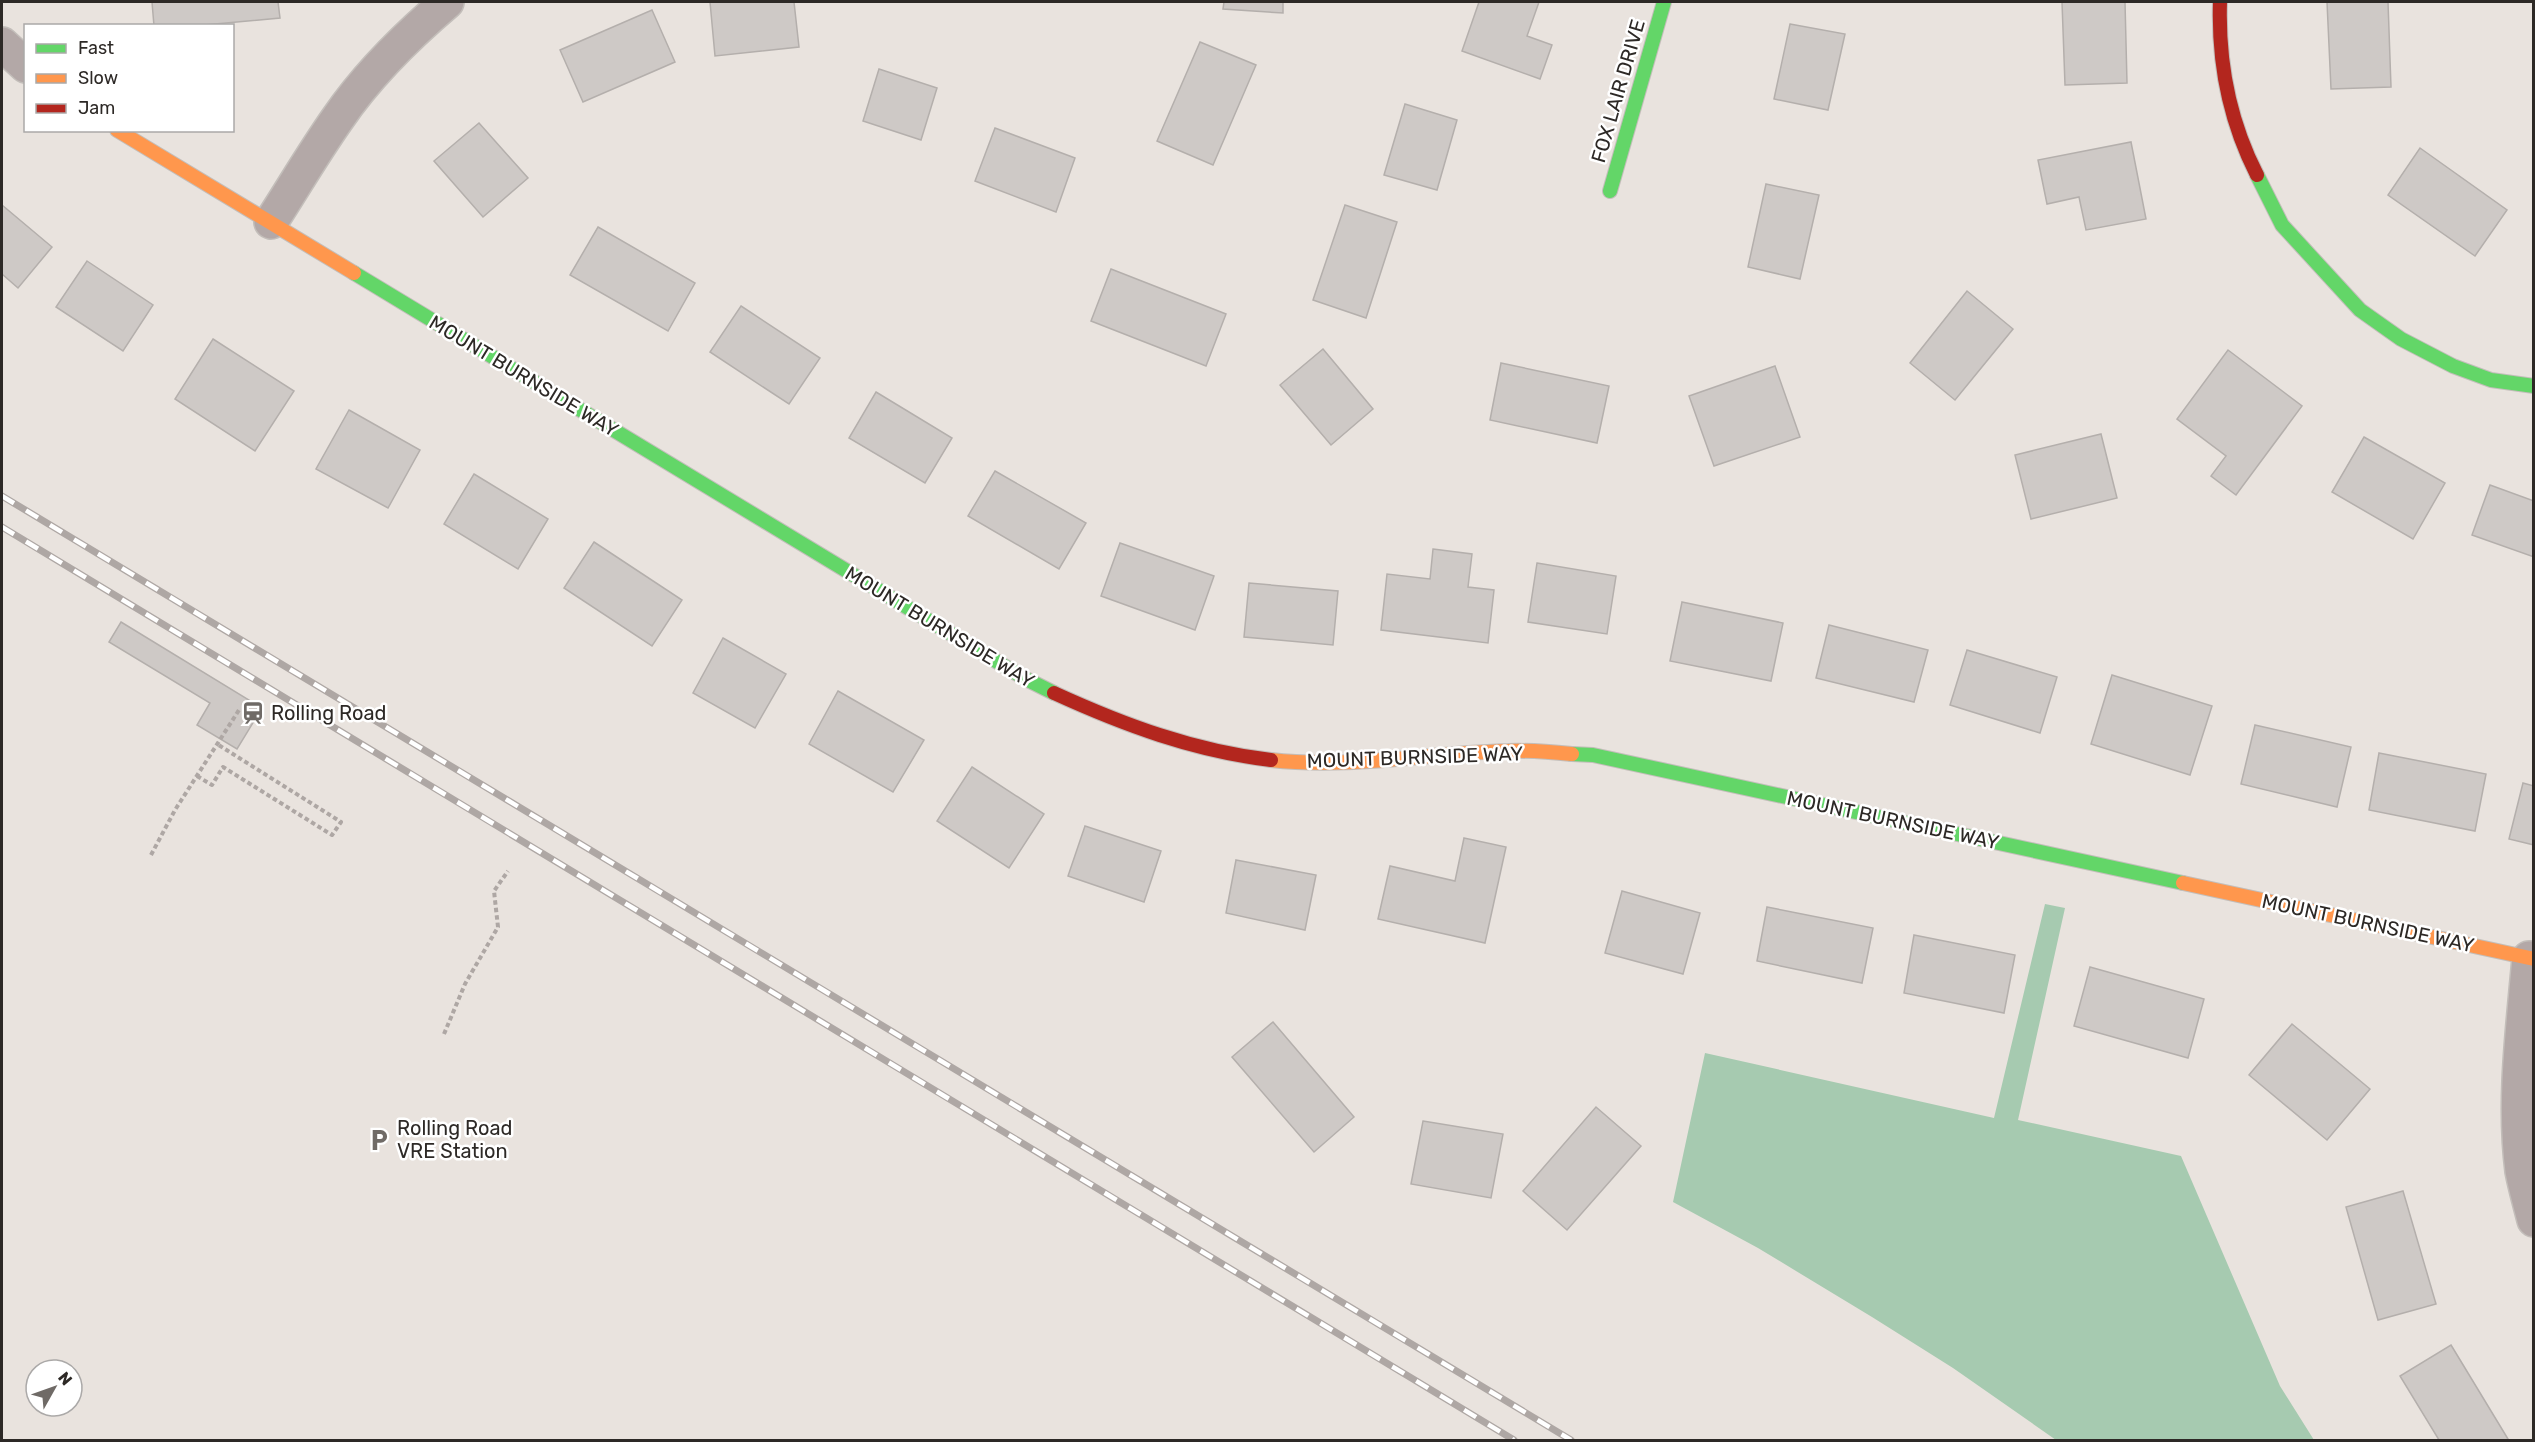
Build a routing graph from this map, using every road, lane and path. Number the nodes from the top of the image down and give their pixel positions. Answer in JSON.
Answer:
{"nodes":[{"id":1,"x":447,"y":2,"type":"edge"},
{"id":2,"x":1664,"y":2,"type":"edge"},
{"id":3,"x":2220,"y":2,"type":"edge"},
{"id":4,"x":2,"y":44,"type":"edge"},
{"id":5,"x":24,"y":64,"type":"edge"},
{"id":6,"x":120,"y":132,"type":"edge"},
{"id":7,"x":1610,"y":191,"type":"dead end"},
{"id":8,"x":271,"y":222,"type":"junction"},
{"id":9,"x":2534,"y":386,"type":"edge"},
{"id":10,"x":239,"y":710,"type":"dead end"},
{"id":11,"x":217,"y":744,"type":"junction"},
{"id":12,"x":197,"y":776,"type":"junction"},
{"id":13,"x":152,"y":855,"type":"dead end"},
{"id":14,"x":508,"y":872,"type":"dead end"},
{"id":15,"x":2531,"y":958,"type":"edge"},
{"id":16,"x":444,"y":1034,"type":"dead end"},
{"id":17,"x":2534,"y":1220,"type":"edge"}],
"edges":[{"from":1,"to":8,"type":"street"},
{"from":2,"to":7,"type":"street","name":"FOX LAIR DRIVE"},
{"from":3,"to":9,"type":"street"},
{"from":4,"to":5,"type":"street"},
{"from":6,"to":8,"type":"street","name":"MOUNT BURNSIDE WAY"},
{"from":8,"to":15,"type":"street","name":"MOUNT BURNSIDE WAY"},
{"from":10,"to":11,"type":"path"},
{"from":11,"to":12,"type":"path"},
{"from":11,"to":12,"type":"path"},
{"from":12,"to":13,"type":"path"},
{"from":14,"to":16,"type":"path"},
{"from":15,"to":17,"type":"street"}]}
